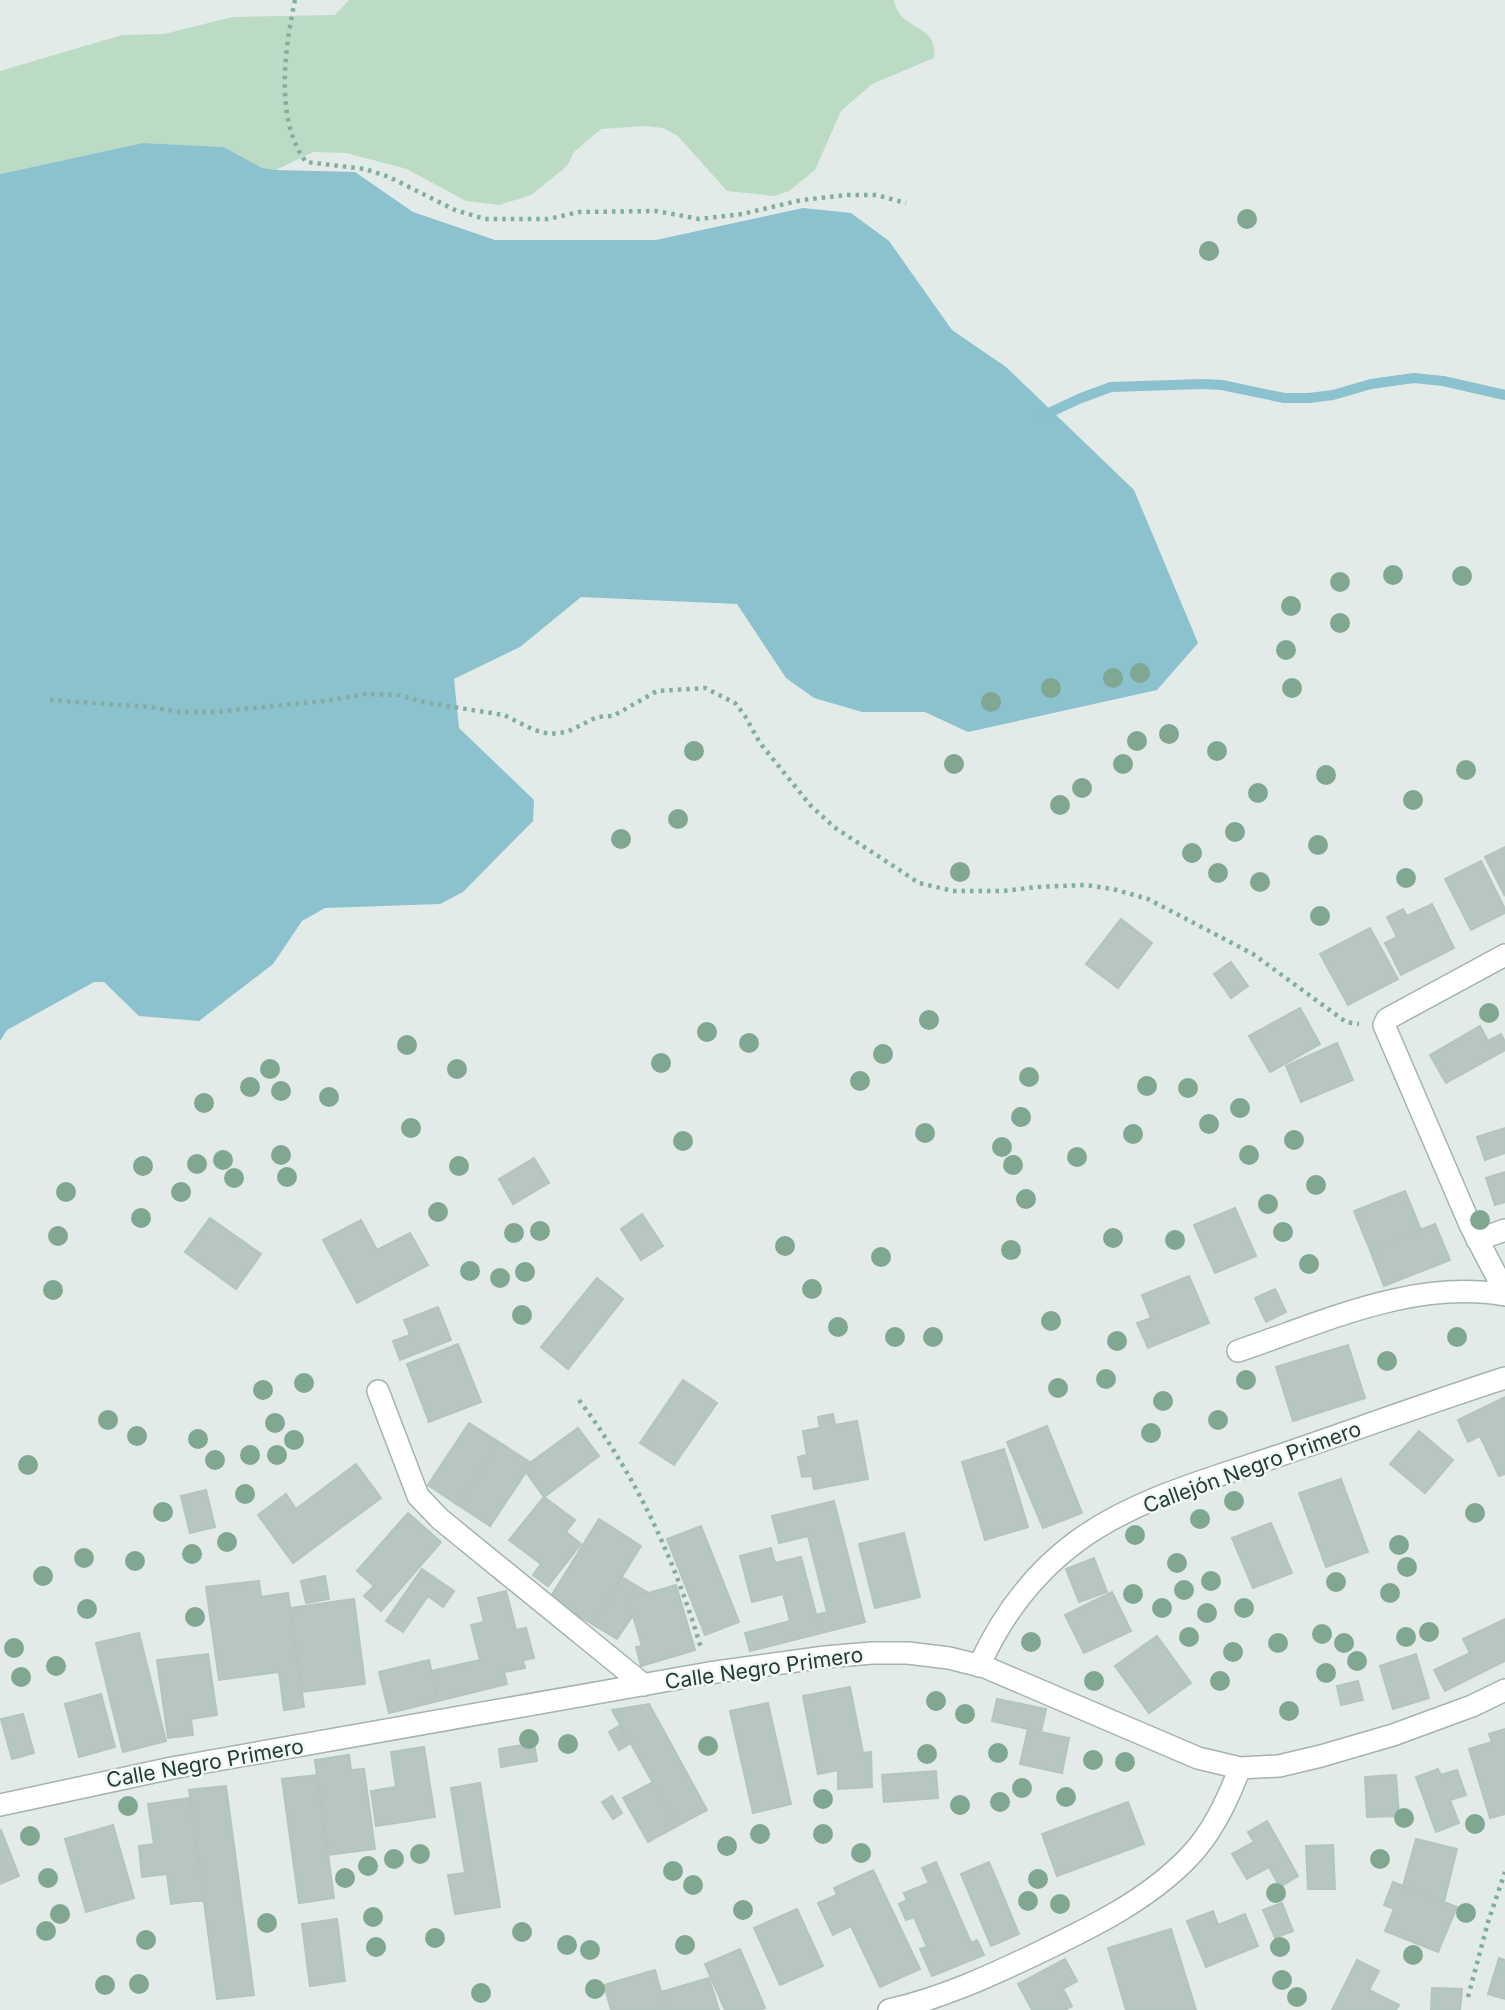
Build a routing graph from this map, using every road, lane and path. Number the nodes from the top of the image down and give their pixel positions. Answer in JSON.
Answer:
{"nodes":[{"id":1,"x":295,"y":0,"type":"edge"},
{"id":2,"x":906,"y":203,"type":"dead end"},
{"id":3,"x":50,"y":700,"type":"dead end"},
{"id":4,"x":1505,"y":955,"type":"edge"},
{"id":5,"x":1384,"y":1025,"type":"junction"},
{"id":6,"x":1505,"y":1230,"type":"edge"},
{"id":7,"x":1477,"y":1240,"type":"junction"},
{"id":8,"x":1505,"y":1293,"type":"edge"},
{"id":9,"x":1238,"y":1351,"type":"dead end"},
{"id":10,"x":1505,"y":1378,"type":"edge"},
{"id":11,"x":378,"y":1391,"type":"dead end"},
{"id":12,"x":579,"y":1400,"type":"dead end"},
{"id":13,"x":979,"y":1665,"type":"junction"},
{"id":14,"x":709,"y":1674,"type":"junction"},
{"id":15,"x":644,"y":1685,"type":"junction"},
{"id":16,"x":1505,"y":1690,"type":"edge"},
{"id":17,"x":1240,"y":1768,"type":"junction"},
{"id":18,"x":0,"y":1805,"type":"edge"},
{"id":19,"x":1505,"y":1871,"type":"edge"},
{"id":20,"x":1468,"y":1997,"type":"dead end"},
{"id":21,"x":889,"y":2010,"type":"edge"}],
"edges":[{"from":1,"to":2,"type":"path"},
{"from":3,"to":5,"type":"path"},
{"from":4,"to":5,"type":"street"},
{"from":5,"to":7,"type":"street"},
{"from":6,"to":7,"type":"street"},
{"from":7,"to":8,"type":"street"},
{"from":8,"to":9,"type":"street"},
{"from":10,"to":13,"type":"street","name":"Callejón Negro Primero"},
{"from":11,"to":15,"type":"street"},
{"from":12,"to":14,"type":"path"},
{"from":13,"to":14,"type":"street","name":"Calle Negro Primero"},
{"from":13,"to":17,"type":"street","name":"Calle Negro Primero"},
{"from":14,"to":15,"type":"street","name":"Calle Negro Primero"},
{"from":15,"to":18,"type":"street","name":"Calle Negro Primero"},
{"from":16,"to":17,"type":"street","name":"Calle Negro Primero"},
{"from":17,"to":21,"type":"street"},
{"from":19,"to":20,"type":"path"}]}
